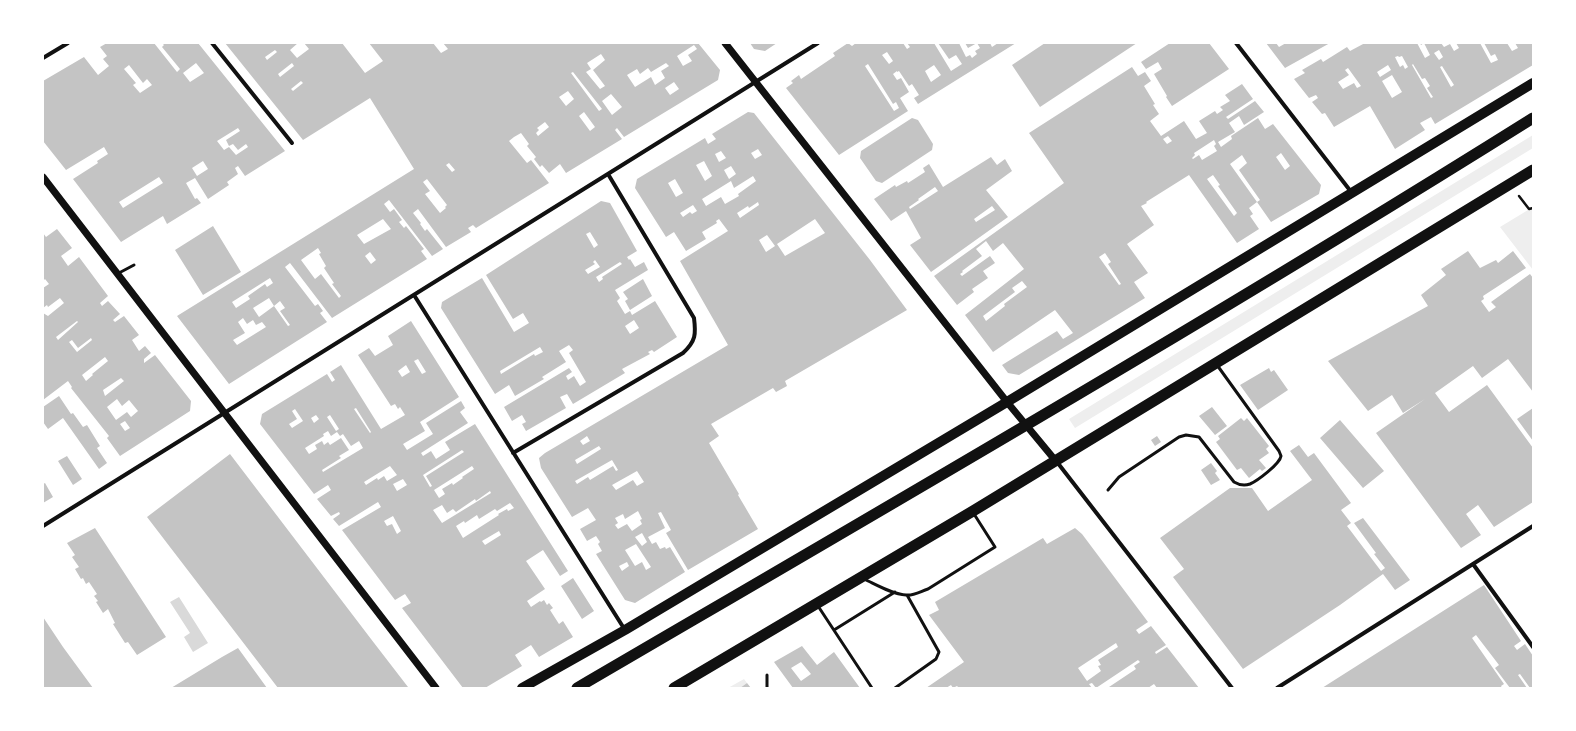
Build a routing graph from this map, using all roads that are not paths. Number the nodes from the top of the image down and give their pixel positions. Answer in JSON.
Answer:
{"nodes":[{"id":1,"x":68,"y":43,"type":"edge"},
{"id":2,"x":212,"y":43,"type":"edge"},
{"id":3,"x":725,"y":43,"type":"edge"},
{"id":4,"x":818,"y":43,"type":"edge"},
{"id":5,"x":1236,"y":43,"type":"edge"},
{"id":6,"x":43,"y":58,"type":"edge"},
{"id":7,"x":756,"y":83,"type":"junction"},
{"id":8,"x":1533,"y":83,"type":"edge"},
{"id":9,"x":1533,"y":118,"type":"edge"},
{"id":10,"x":292,"y":143,"type":"dead end"},
{"id":11,"x":1533,"y":170,"type":"edge"},
{"id":12,"x":608,"y":174,"type":"junction"},
{"id":13,"x":43,"y":177,"type":"edge"},
{"id":14,"x":1352,"y":193,"type":"junction"},
{"id":15,"x":134,"y":265,"type":"dead end"},
{"id":16,"x":117,"y":274,"type":"junction"},
{"id":17,"x":414,"y":295,"type":"junction"},
{"id":18,"x":1216,"y":363,"type":"junction"},
{"id":19,"x":1007,"y":402,"type":"junction"},
{"id":20,"x":224,"y":414,"type":"junction"},
{"id":21,"x":1026,"y":425,"type":"junction"},
{"id":22,"x":513,"y":453,"type":"junction"},
{"id":23,"x":1055,"y":460,"type":"junction"},
{"id":24,"x":1108,"y":490,"type":"dead end"},
{"id":25,"x":973,"y":511,"type":"junction"},
{"id":26,"x":43,"y":526,"type":"edge"},
{"id":27,"x":1533,"y":526,"type":"edge"},
{"id":28,"x":1473,"y":564,"type":"junction"},
{"id":29,"x":861,"y":578,"type":"junction"},
{"id":30,"x":895,"y":592,"type":"junction"},
{"id":31,"x":907,"y":596,"type":"junction"},
{"id":32,"x":816,"y":603,"type":"junction"},
{"id":33,"x":625,"y":630,"type":"junction"},
{"id":34,"x":834,"y":630,"type":"junction"},
{"id":35,"x":1533,"y":647,"type":"edge"},
{"id":36,"x":767,"y":675,"type":"dead end"},
{"id":37,"x":436,"y":688,"type":"edge"},
{"id":38,"x":522,"y":688,"type":"edge"},
{"id":39,"x":577,"y":688,"type":"edge"},
{"id":40,"x":674,"y":688,"type":"edge"},
{"id":41,"x":768,"y":688,"type":"edge"},
{"id":42,"x":872,"y":688,"type":"edge"},
{"id":43,"x":895,"y":688,"type":"edge"},
{"id":44,"x":1232,"y":688,"type":"edge"},
{"id":45,"x":1277,"y":688,"type":"edge"}],
"edges":[{"from":1,"to":6,"type":"street"},
{"from":2,"to":10,"type":"street"},
{"from":3,"to":7,"type":"street"},
{"from":4,"to":7,"type":"street"},
{"from":5,"to":14,"type":"street"},
{"from":7,"to":12,"type":"street"},
{"from":7,"to":19,"type":"street"},
{"from":8,"to":14,"type":"main road"},
{"from":9,"to":21,"type":"highway"},
{"from":11,"to":18,"type":"highway"},
{"from":12,"to":17,"type":"street"},
{"from":12,"to":22,"type":"street"},
{"from":13,"to":16,"type":"street"},
{"from":14,"to":19,"type":"main road"},
{"from":15,"to":16,"type":"lane"},
{"from":16,"to":20,"type":"street"},
{"from":17,"to":20,"type":"street"},
{"from":17,"to":22,"type":"street"},
{"from":18,"to":23,"type":"highway"},
{"from":18,"to":24,"type":"lane"},
{"from":19,"to":21,"type":"street"},
{"from":19,"to":33,"type":"main road"},
{"from":20,"to":26,"type":"street"},
{"from":20,"to":37,"type":"street"},
{"from":21,"to":23,"type":"street"},
{"from":21,"to":39,"type":"highway"},
{"from":22,"to":33,"type":"street"},
{"from":23,"to":25,"type":"highway"},
{"from":23,"to":44,"type":"street"},
{"from":25,"to":29,"type":"highway"},
{"from":25,"to":31,"type":"lane"},
{"from":27,"to":28,"type":"street"},
{"from":28,"to":35,"type":"street"},
{"from":28,"to":45,"type":"street"},
{"from":29,"to":30,"type":"lane"},
{"from":29,"to":32,"type":"highway"},
{"from":30,"to":31,"type":"lane"},
{"from":30,"to":34,"type":"lane"},
{"from":31,"to":43,"type":"lane"},
{"from":32,"to":34,"type":"lane"},
{"from":32,"to":40,"type":"highway"},
{"from":33,"to":38,"type":"main road"},
{"from":34,"to":42,"type":"lane"},
{"from":36,"to":41,"type":"lane"}]}
